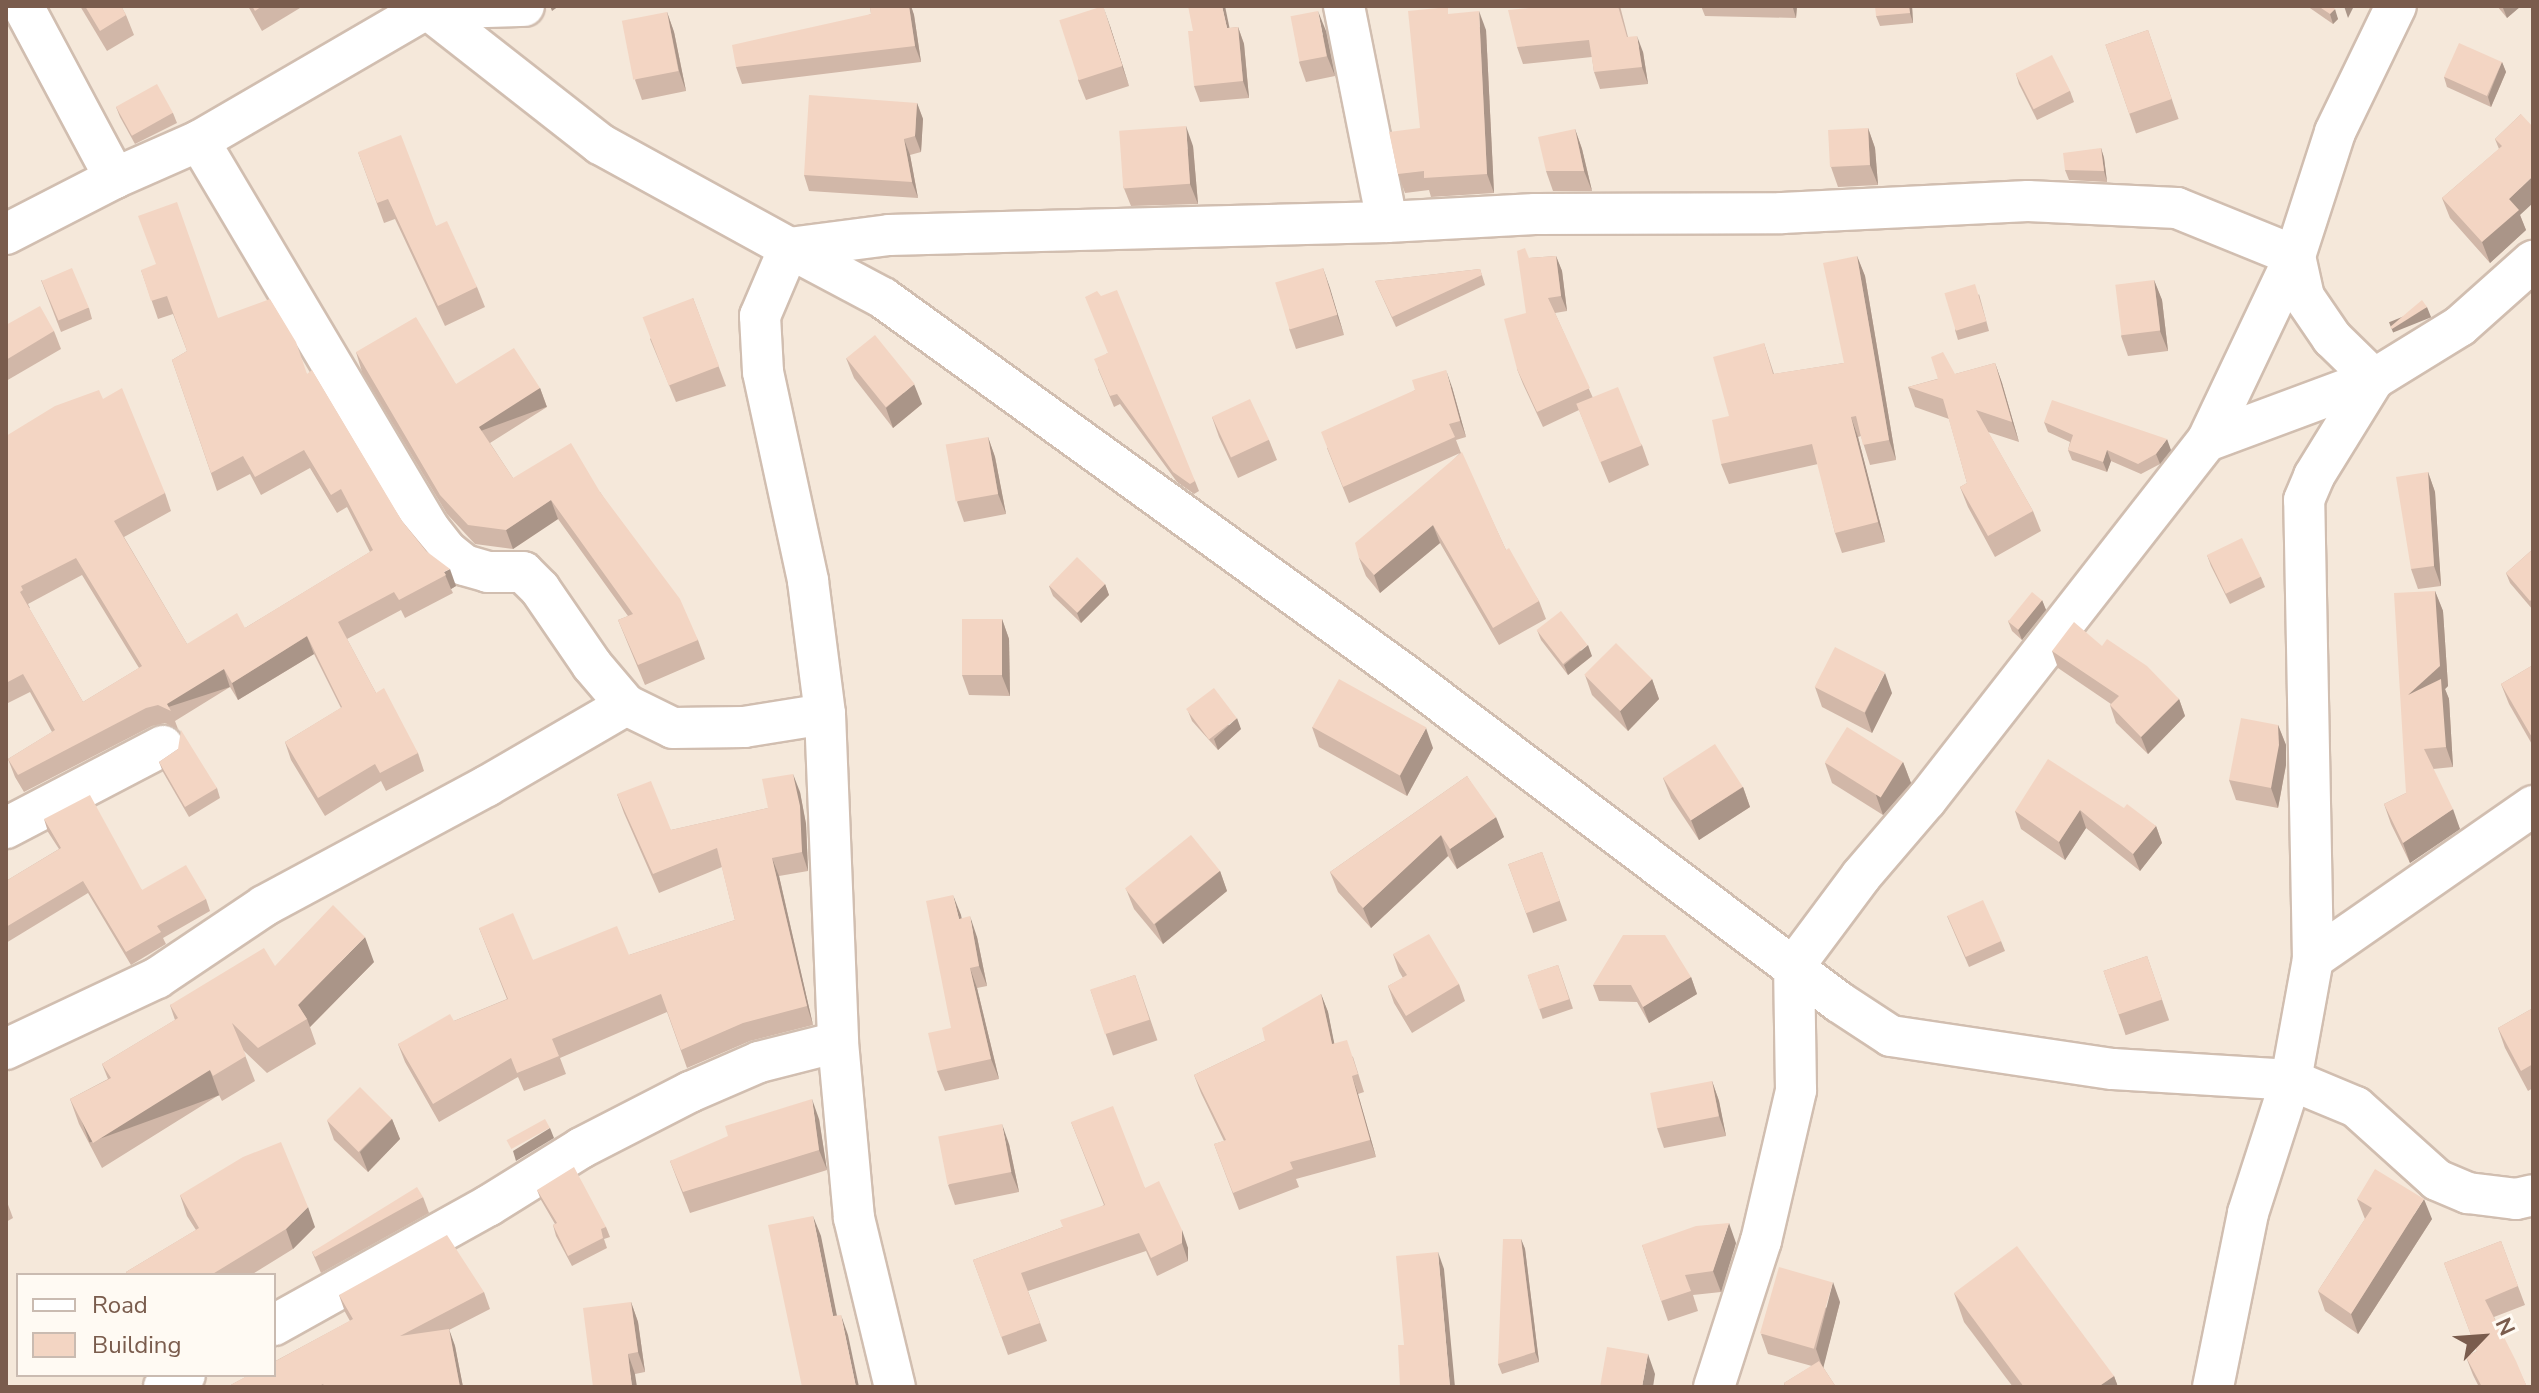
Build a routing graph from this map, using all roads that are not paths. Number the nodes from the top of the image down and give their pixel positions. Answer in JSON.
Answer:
{"nodes":[{"id":1,"x":23,"y":6,"type":"edge"},
{"id":2,"x":524,"y":6,"type":"edge"},
{"id":3,"x":1344,"y":6,"type":"edge"},
{"id":4,"x":2396,"y":6,"type":"edge"},
{"id":5,"x":425,"y":8,"type":"edge"},
{"id":6,"x":199,"y":141,"type":"junction"},
{"id":7,"x":115,"y":178,"type":"junction"},
{"id":8,"x":1387,"y":222,"type":"junction"},
{"id":9,"x":6,"y":234,"type":"edge"},
{"id":10,"x":789,"y":248,"type":"junction"},
{"id":11,"x":2295,"y":256,"type":"junction"},
{"id":12,"x":2533,"y":261,"type":"edge"},
{"id":13,"x":2374,"y":379,"type":"junction"},
{"id":14,"x":2207,"y":441,"type":"junction"},
{"id":15,"x":626,"y":705,"type":"junction"},
{"id":16,"x":825,"y":714,"type":"junction"},
{"id":17,"x":163,"y":746,"type":"dead end"},
{"id":18,"x":2533,"y":806,"type":"edge"},
{"id":19,"x":6,"y":828,"type":"edge"},
{"id":20,"x":2313,"y":959,"type":"junction"},
{"id":21,"x":1794,"y":966,"type":"junction"},
{"id":22,"x":838,"y":1042,"type":"junction"},
{"id":23,"x":6,"y":1049,"type":"edge"},
{"id":24,"x":2291,"y":1080,"type":"junction"},
{"id":25,"x":2533,"y":1195,"type":"edge"},
{"id":26,"x":276,"y":1324,"type":"edge"},
{"id":27,"x":182,"y":1377,"type":"edge"},
{"id":28,"x":164,"y":1387,"type":"edge"},
{"id":29,"x":895,"y":1387,"type":"edge"},
{"id":30,"x":1714,"y":1387,"type":"edge"},
{"id":31,"x":2213,"y":1387,"type":"edge"}],
"edges":[{"from":1,"to":7,"type":"street"},
{"from":2,"to":5,"type":"street"},
{"from":3,"to":8,"type":"street"},
{"from":4,"to":11,"type":"street"},
{"from":5,"to":6,"type":"street"},
{"from":5,"to":10,"type":"street"},
{"from":6,"to":7,"type":"street"},
{"from":6,"to":15,"type":"street"},
{"from":7,"to":9,"type":"street"},
{"from":8,"to":10,"type":"street"},
{"from":8,"to":11,"type":"street"},
{"from":10,"to":16,"type":"street"},
{"from":10,"to":21,"type":"street"},
{"from":11,"to":13,"type":"street"},
{"from":11,"to":14,"type":"street"},
{"from":12,"to":13,"type":"street"},
{"from":13,"to":14,"type":"street"},
{"from":13,"to":20,"type":"street"},
{"from":14,"to":21,"type":"street"},
{"from":15,"to":16,"type":"street"},
{"from":15,"to":23,"type":"street"},
{"from":16,"to":22,"type":"street"},
{"from":17,"to":19,"type":"street"},
{"from":18,"to":20,"type":"street"},
{"from":20,"to":24,"type":"street"},
{"from":21,"to":24,"type":"street"},
{"from":21,"to":30,"type":"street"},
{"from":22,"to":26,"type":"street"},
{"from":22,"to":29,"type":"street"},
{"from":24,"to":25,"type":"street"},
{"from":24,"to":31,"type":"street"},
{"from":27,"to":28,"type":"street"}]}
